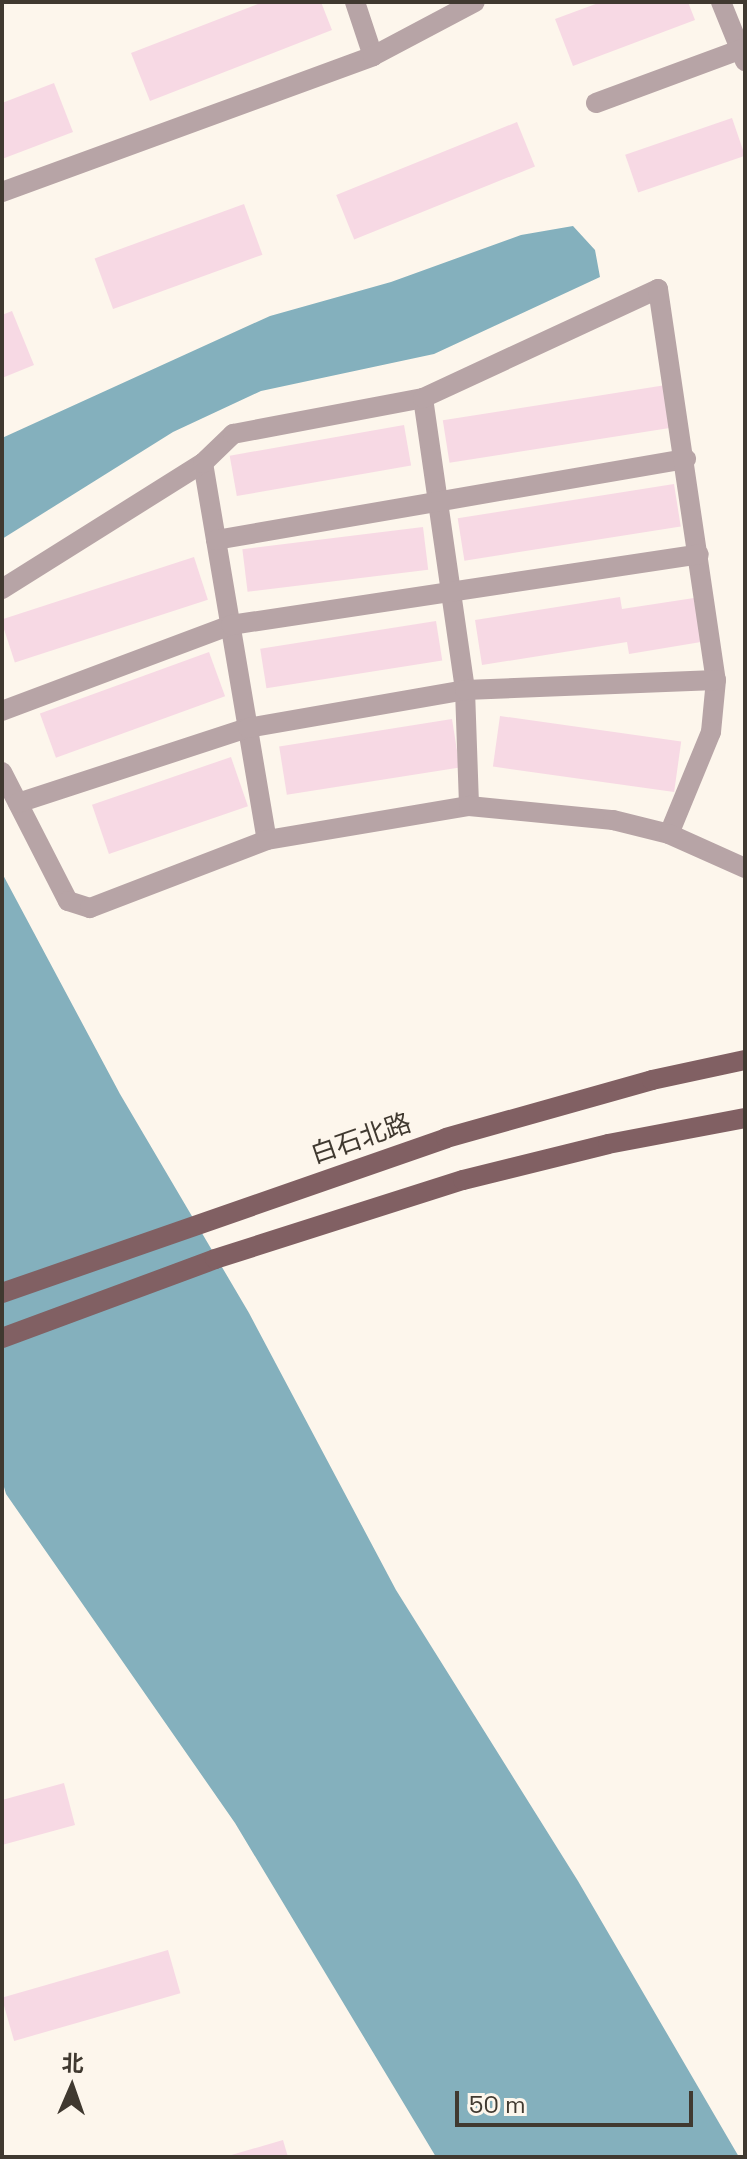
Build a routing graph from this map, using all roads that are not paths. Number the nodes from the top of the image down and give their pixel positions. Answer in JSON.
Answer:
{"nodes":[{"id":1,"x":355,"y":2,"type":"edge"},
{"id":2,"x":475,"y":2,"type":"edge"},
{"id":3,"x":721,"y":2,"type":"edge"},
{"id":4,"x":743,"y":53,"type":"edge"},
{"id":5,"x":373,"y":56,"type":"junction"},
{"id":6,"x":596,"y":103,"type":"dead end"},
{"id":7,"x":2,"y":192,"type":"edge"},
{"id":8,"x":423,"y":398,"type":"junction"},
{"id":9,"x":686,"y":459,"type":"junction"},
{"id":10,"x":203,"y":463,"type":"junction"},
{"id":11,"x":438,"y":501,"type":"junction"},
{"id":12,"x":216,"y":540,"type":"junction"},
{"id":13,"x":699,"y":554,"type":"junction"},
{"id":14,"x":2,"y":589,"type":"edge"},
{"id":15,"x":452,"y":596,"type":"junction"},
{"id":16,"x":231,"y":625,"type":"junction"},
{"id":17,"x":716,"y":680,"type":"junction"},
{"id":18,"x":465,"y":690,"type":"junction"},
{"id":19,"x":2,"y":711,"type":"edge"},
{"id":20,"x":248,"y":728,"type":"junction"},
{"id":21,"x":2,"y":772,"type":"edge"},
{"id":22,"x":18,"y":803,"type":"junction"},
{"id":23,"x":469,"y":806,"type":"junction"},
{"id":24,"x":669,"y":834,"type":"junction"},
{"id":25,"x":267,"y":840,"type":"junction"},
{"id":26,"x":745,"y":868,"type":"edge"},
{"id":27,"x":745,"y":1060,"type":"edge"},
{"id":28,"x":745,"y":1118,"type":"edge"},
{"id":29,"x":2,"y":1293,"type":"edge"},
{"id":30,"x":2,"y":1338,"type":"edge"}],
"edges":[{"from":1,"to":5,"type":"street"},
{"from":2,"to":5,"type":"street"},
{"from":3,"to":4,"type":"street"},
{"from":4,"to":6,"type":"street"},
{"from":5,"to":7,"type":"street"},
{"from":8,"to":9,"type":"street"},
{"from":8,"to":10,"type":"street"},
{"from":8,"to":11,"type":"street"},
{"from":9,"to":11,"type":"street"},
{"from":9,"to":13,"type":"street"},
{"from":10,"to":12,"type":"street"},
{"from":10,"to":14,"type":"street"},
{"from":11,"to":12,"type":"street"},
{"from":11,"to":15,"type":"street"},
{"from":12,"to":16,"type":"street"},
{"from":13,"to":15,"type":"street"},
{"from":13,"to":17,"type":"street"},
{"from":15,"to":16,"type":"street"},
{"from":15,"to":18,"type":"street"},
{"from":16,"to":19,"type":"street"},
{"from":16,"to":20,"type":"street"},
{"from":17,"to":18,"type":"street"},
{"from":17,"to":24,"type":"street"},
{"from":18,"to":20,"type":"street"},
{"from":18,"to":23,"type":"street"},
{"from":20,"to":22,"type":"street"},
{"from":20,"to":25,"type":"street"},
{"from":21,"to":22,"type":"street"},
{"from":22,"to":25,"type":"street"},
{"from":23,"to":24,"type":"street"},
{"from":23,"to":25,"type":"street"},
{"from":24,"to":26,"type":"street"},
{"from":27,"to":29,"type":"main road","name":"白石北路"},
{"from":28,"to":30,"type":"main road"}]}
